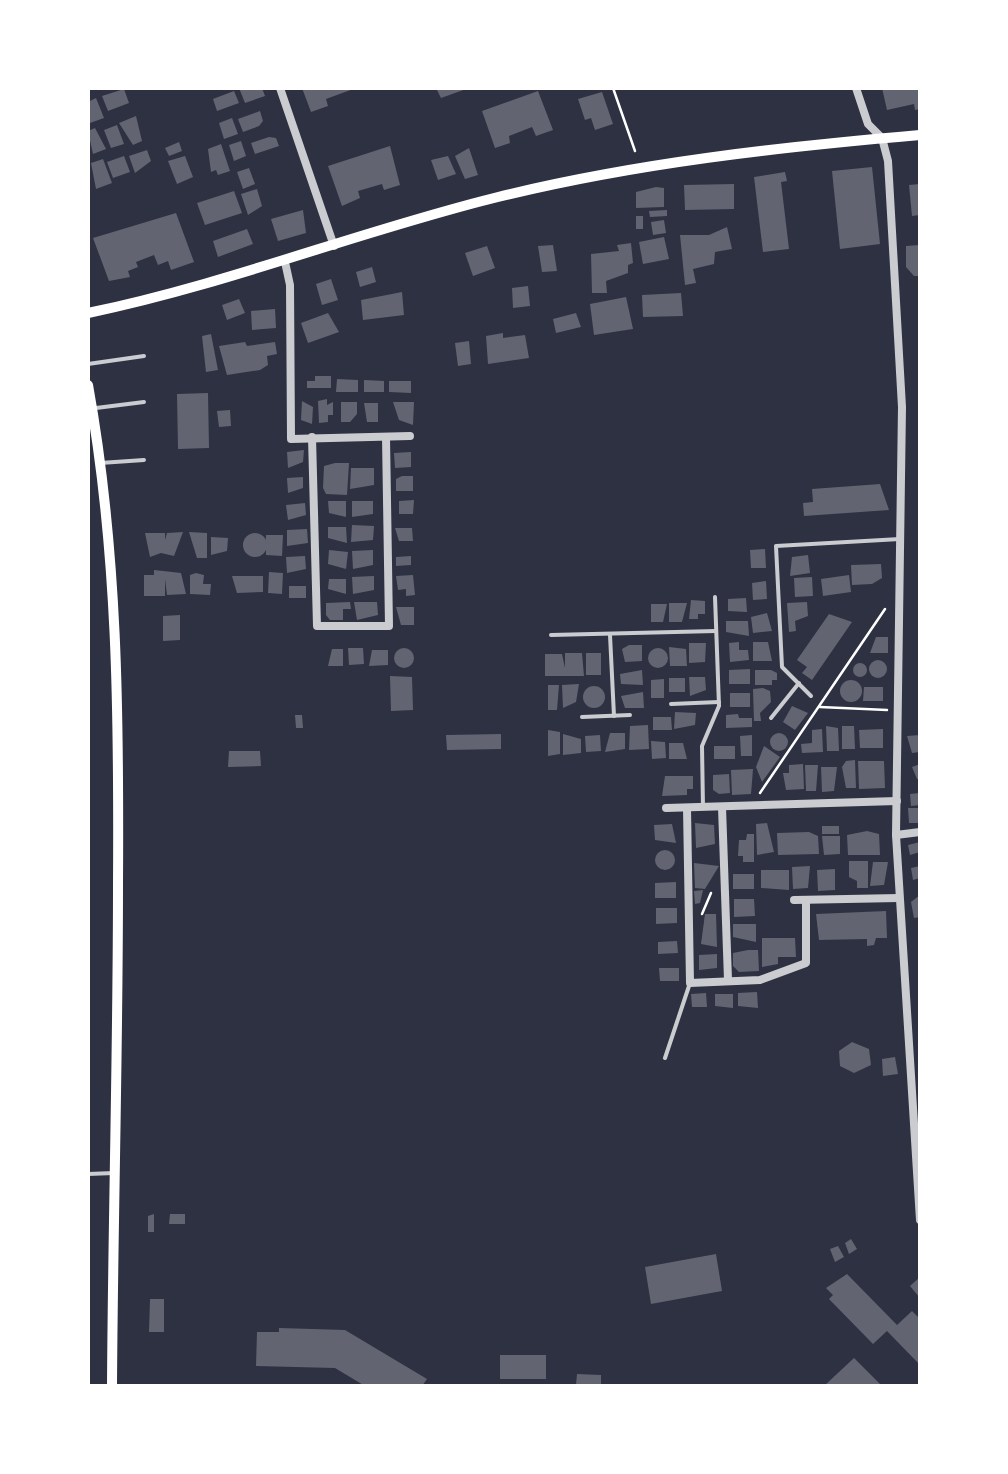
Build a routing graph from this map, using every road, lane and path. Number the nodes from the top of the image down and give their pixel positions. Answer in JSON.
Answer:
{"nodes":[{"id":1,"x":280,"y":88,"type":"edge"},
{"id":2,"x":612,"y":88,"type":"edge"},
{"id":3,"x":856,"y":88,"type":"edge"},
{"id":4,"x":920,"y":134,"type":"edge"},
{"id":5,"x":882,"y":138,"type":"junction"},
{"id":6,"x":635,"y":151,"type":"dead end"},
{"id":7,"x":334,"y":246,"type":"junction"},
{"id":8,"x":285,"y":262,"type":"junction"},
{"id":9,"x":88,"y":313,"type":"edge"},
{"id":10,"x":144,"y":356,"type":"dead end"},
{"id":11,"x":88,"y":364,"type":"edge"},
{"id":12,"x":88,"y":385,"type":"edge"},
{"id":13,"x":144,"y":402,"type":"dead end"},
{"id":14,"x":92,"y":408,"type":"junction"},
{"id":15,"x":410,"y":436,"type":"dead end"},
{"id":16,"x":312,"y":437,"type":"junction"},
{"id":17,"x":386,"y":437,"type":"junction"},
{"id":18,"x":144,"y":460,"type":"dead end"},
{"id":19,"x":100,"y":463,"type":"junction"},
{"id":20,"x":900,"y":539,"type":"junction"},
{"id":21,"x":900,"y":587,"type":"junction"},
{"id":22,"x":714,"y":598,"type":"dead end"},
{"id":23,"x":716,"y":631,"type":"junction"},
{"id":24,"x":610,"y":634,"type":"junction"},
{"id":25,"x":551,"y":635,"type":"dead end"},
{"id":26,"x":798,"y":684,"type":"junction"},
{"id":27,"x":811,"y":696,"type":"dead end"},
{"id":28,"x":719,"y":702,"type":"junction"},
{"id":29,"x":671,"y":704,"type":"dead end"},
{"id":30,"x":819,"y":707,"type":"junction"},
{"id":31,"x":898,"y":711,"type":"junction"},
{"id":32,"x":630,"y":715,"type":"dead end"},
{"id":33,"x":614,"y":716,"type":"junction"},
{"id":34,"x":582,"y":717,"type":"dead end"},
{"id":35,"x":772,"y":718,"type":"dead end"},
{"id":36,"x":897,"y":801,"type":"junction"},
{"id":37,"x":752,"y":805,"type":"junction"},
{"id":38,"x":722,"y":807,"type":"junction"},
{"id":39,"x":666,"y":808,"type":"dead end"},
{"id":40,"x":687,"y":808,"type":"junction"},
{"id":41,"x":703,"y":808,"type":"junction"},
{"id":42,"x":920,"y":832,"type":"edge"},
{"id":43,"x":896,"y":836,"type":"junction"},
{"id":44,"x":724,"y":875,"type":"junction"},
{"id":45,"x":899,"y":898,"type":"junction"},
{"id":46,"x":794,"y":900,"type":"dead end"},
{"id":47,"x":806,"y":902,"type":"junction"},
{"id":48,"x":689,"y":928,"type":"junction"},
{"id":49,"x":728,"y":980,"type":"junction"},
{"id":50,"x":690,"y":982,"type":"junction"},
{"id":51,"x":665,"y":1058,"type":"dead end"},
{"id":52,"x":919,"y":1160,"type":"edge"},
{"id":53,"x":88,"y":1174,"type":"edge"},
{"id":54,"x":114,"y":1174,"type":"junction"},
{"id":55,"x":920,"y":1220,"type":"edge"},
{"id":56,"x":112,"y":1386,"type":"edge"}],
"edges":[{"from":1,"to":7,"type":"street"},
{"from":2,"to":6,"type":"path"},
{"from":3,"to":5,"type":"street"},
{"from":4,"to":5,"type":"main road"},
{"from":5,"to":7,"type":"main road"},
{"from":5,"to":20,"type":"street"},
{"from":7,"to":8,"type":"main road"},
{"from":8,"to":9,"type":"main road"},
{"from":8,"to":16,"type":"street"},
{"from":10,"to":11,"type":"lane"},
{"from":12,"to":14,"type":"main road"},
{"from":13,"to":14,"type":"lane"},
{"from":14,"to":19,"type":"main road"},
{"from":15,"to":17,"type":"street"},
{"from":16,"to":17,"type":"street"},
{"from":16,"to":17,"type":"street"},
{"from":18,"to":19,"type":"lane"},
{"from":19,"to":54,"type":"main road"},
{"from":20,"to":21,"type":"street"},
{"from":20,"to":26,"type":"lane"},
{"from":21,"to":30,"type":"path"},
{"from":21,"to":31,"type":"street"},
{"from":22,"to":23,"type":"lane"},
{"from":23,"to":24,"type":"lane"},
{"from":23,"to":28,"type":"lane"},
{"from":24,"to":25,"type":"lane"},
{"from":24,"to":33,"type":"lane"},
{"from":26,"to":27,"type":"lane"},
{"from":26,"to":35,"type":"lane"},
{"from":28,"to":29,"type":"lane"},
{"from":28,"to":41,"type":"lane"},
{"from":30,"to":31,"type":"path"},
{"from":30,"to":37,"type":"path"},
{"from":31,"to":36,"type":"street"},
{"from":32,"to":33,"type":"lane"},
{"from":33,"to":34,"type":"lane"},
{"from":36,"to":37,"type":"street"},
{"from":36,"to":43,"type":"street"},
{"from":37,"to":38,"type":"street"},
{"from":38,"to":41,"type":"street"},
{"from":38,"to":44,"type":"street"},
{"from":39,"to":40,"type":"street"},
{"from":40,"to":41,"type":"street"},
{"from":40,"to":48,"type":"street"},
{"from":42,"to":43,"type":"street"},
{"from":43,"to":45,"type":"street"},
{"from":44,"to":48,"type":"path"},
{"from":44,"to":49,"type":"street"},
{"from":45,"to":47,"type":"street"},
{"from":45,"to":52,"type":"street"},
{"from":46,"to":47,"type":"street"},
{"from":47,"to":49,"type":"street"},
{"from":48,"to":50,"type":"street"},
{"from":49,"to":50,"type":"street"},
{"from":50,"to":51,"type":"lane"},
{"from":52,"to":55,"type":"street"},
{"from":53,"to":54,"type":"lane"},
{"from":54,"to":56,"type":"main road"}]}
